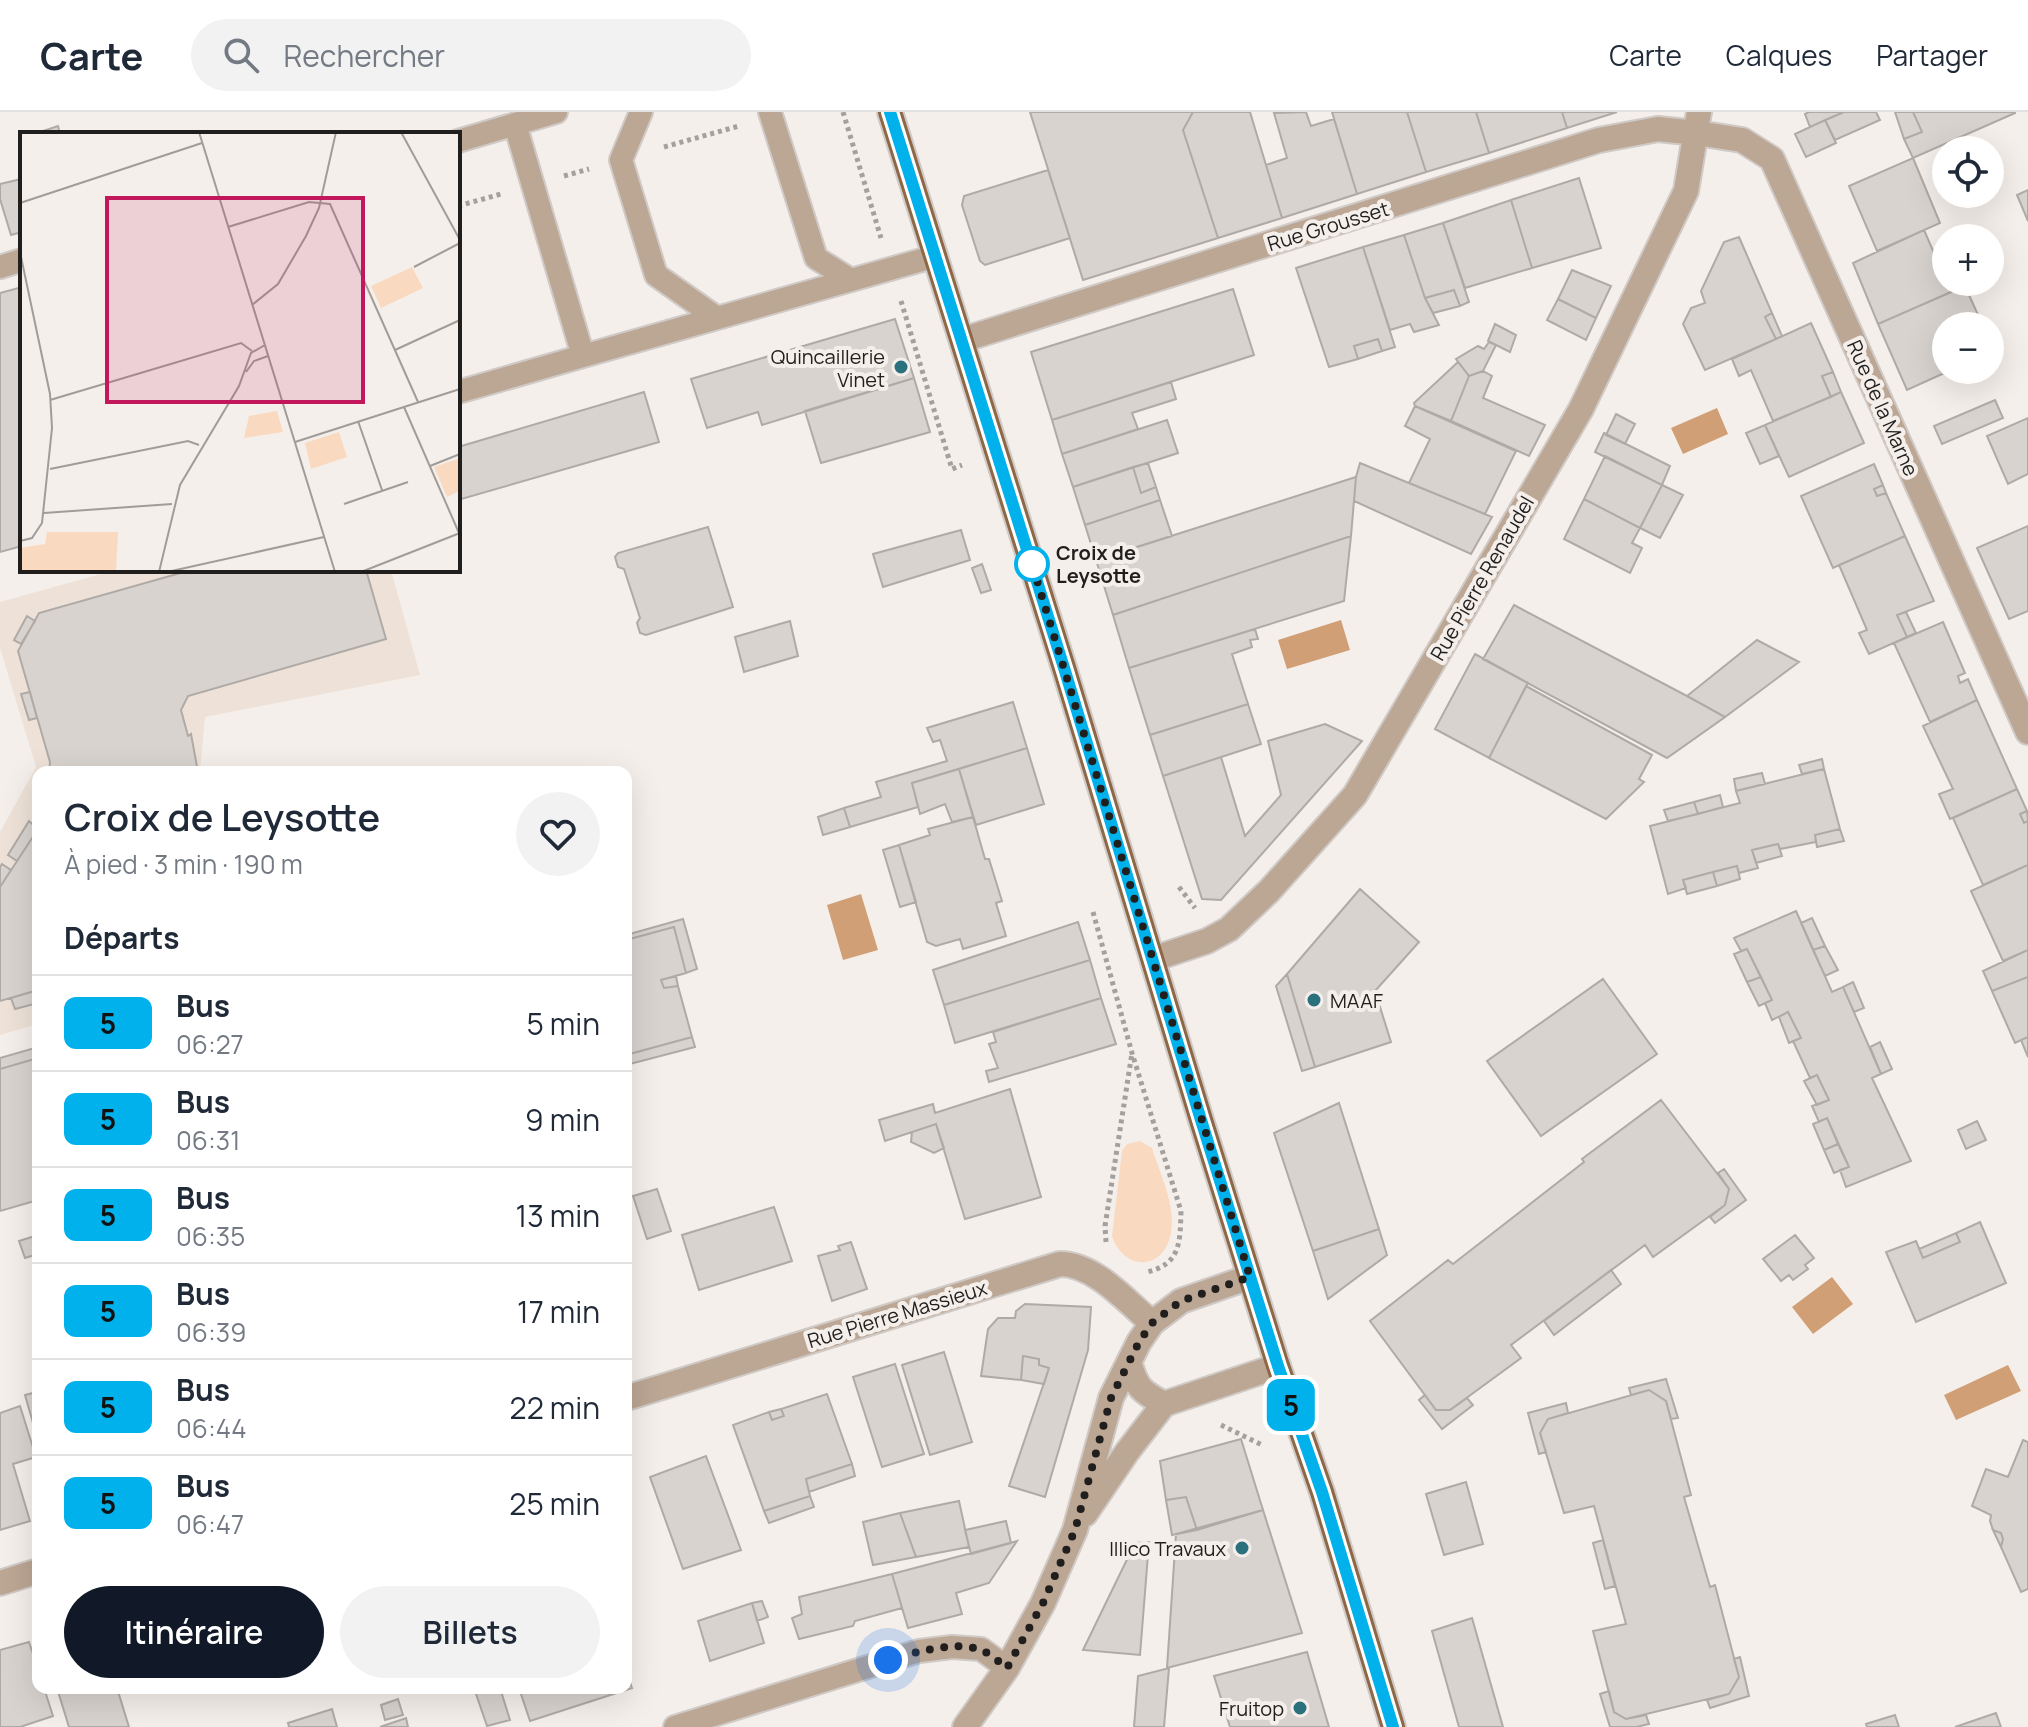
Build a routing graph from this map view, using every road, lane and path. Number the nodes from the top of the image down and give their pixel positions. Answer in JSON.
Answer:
{"nodes":[{"id":1,"x":556,"y":112,"type":"edge"},
{"id":2,"x":641,"y":112,"type":"edge"},
{"id":3,"x":770,"y":112,"type":"edge"},
{"id":4,"x":843,"y":112,"type":"edge"},
{"id":5,"x":890,"y":112,"type":"edge"},
{"id":6,"x":1698,"y":123,"type":"edge"},
{"id":7,"x":515,"y":124,"type":"junction"},
{"id":8,"x":460,"y":140,"type":"edge"},
{"id":9,"x":936,"y":256,"type":"junction"},
{"id":10,"x":20,"y":261,"type":"edge"},
{"id":11,"x":0,"y":267,"type":"edge"},
{"id":12,"x":891,"y":269,"type":"junction"},
{"id":13,"x":851,"y":280,"type":"junction"},
{"id":14,"x":717,"y":318,"type":"junction"},
{"id":15,"x":962,"y":340,"type":"junction"},
{"id":16,"x":583,"y":356,"type":"junction"},
{"id":17,"x":460,"y":391,"type":"edge"},
{"id":18,"x":997,"y":453,"type":"junction"},
{"id":19,"x":2028,"y":732,"type":"edge"},
{"id":20,"x":1093,"y":912,"type":"dead end"},
{"id":21,"x":1153,"y":959,"type":"junction"},
{"id":22,"x":1132,"y":1053,"type":"junction"},
{"id":23,"x":1109,"y":1250,"type":"dead end"},
{"id":24,"x":1138,"y":1270,"type":"dead end"},
{"id":25,"x":1250,"y":1277,"type":"junction"},
{"id":26,"x":1152,"y":1323,"type":"junction"},
{"id":27,"x":1129,"y":1362,"type":"junction"},
{"id":28,"x":1278,"y":1366,"type":"junction"},
{"id":29,"x":632,"y":1396,"type":"edge"},
{"id":30,"x":1164,"y":1404,"type":"junction"},
{"id":31,"x":1220,"y":1424,"type":"dead end"},
{"id":32,"x":1264,"y":1446,"type":"dead end"},
{"id":33,"x":1075,"y":1530,"type":"junction"},
{"id":34,"x":32,"y":1573,"type":"edge"},
{"id":35,"x":0,"y":1583,"type":"edge"},
{"id":36,"x":1007,"y":1668,"type":"junction"},
{"id":37,"x":675,"y":1727,"type":"edge"},
{"id":38,"x":965,"y":1727,"type":"edge"},
{"id":39,"x":1393,"y":1727,"type":"edge"}],
"edges":[{"from":1,"to":7,"type":"lane"},
{"from":2,"to":14,"type":"lane"},
{"from":3,"to":13,"type":"lane"},
{"from":4,"to":12,"type":"path"},
{"from":5,"to":9,"type":"main road"},
{"from":6,"to":15,"type":"street","name":"Rue Grousset"},
{"from":6,"to":19,"type":"street","name":"Rue de la Marne"},
{"from":6,"to":21,"type":"street","name":"Rue Pierre Renaudel"},
{"from":7,"to":8,"type":"lane"},
{"from":7,"to":16,"type":"lane"},
{"from":9,"to":12,"type":"lane"},
{"from":9,"to":15,"type":"main road"},
{"from":10,"to":11,"type":"lane"},
{"from":12,"to":13,"type":"lane"},
{"from":12,"to":18,"type":"path"},
{"from":13,"to":14,"type":"lane"},
{"from":14,"to":16,"type":"lane"},
{"from":15,"to":18,"type":"main road"},
{"from":16,"to":17,"type":"lane"},
{"from":18,"to":21,"type":"main road"},
{"from":20,"to":22,"type":"path"},
{"from":21,"to":25,"type":"main road"},
{"from":22,"to":23,"type":"path"},
{"from":22,"to":24,"type":"path"},
{"from":25,"to":26,"type":"street"},
{"from":25,"to":28,"type":"main road"},
{"from":26,"to":27,"type":"street"},
{"from":26,"to":29,"type":"street","name":"Rue Pierre Massieux"},
{"from":27,"to":30,"type":"street"},
{"from":27,"to":33,"type":"street"},
{"from":28,"to":30,"type":"street"},
{"from":28,"to":39,"type":"main road"},
{"from":30,"to":33,"type":"street"},
{"from":31,"to":32,"type":"path"},
{"from":33,"to":36,"type":"street"},
{"from":34,"to":35,"type":"street"},
{"from":36,"to":37,"type":"lane"},
{"from":36,"to":38,"type":"street"}]}
